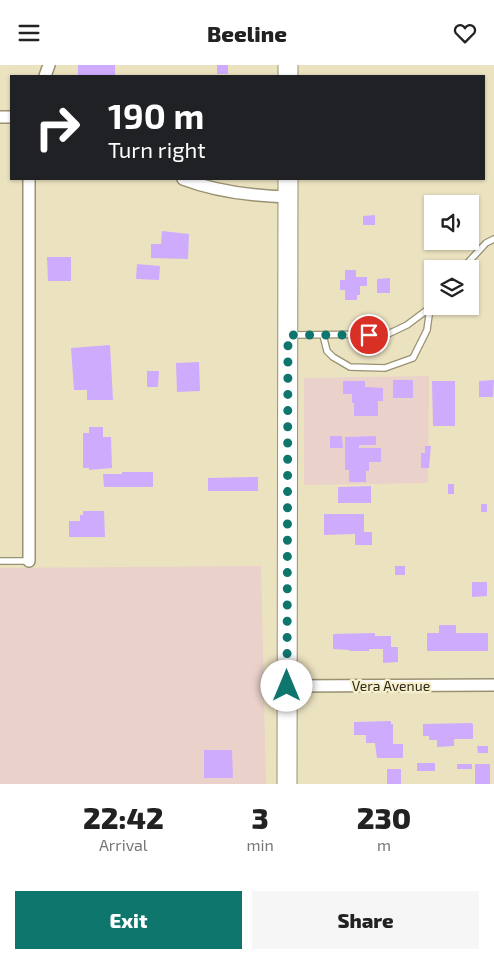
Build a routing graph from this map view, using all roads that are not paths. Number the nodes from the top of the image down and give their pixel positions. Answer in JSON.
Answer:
{"nodes":[{"id":1,"x":29,"y":180,"type":"edge"},
{"id":2,"x":186,"y":180,"type":"edge"},
{"id":3,"x":288,"y":188,"type":"edge"},
{"id":4,"x":494,"y":239,"type":"edge"},
{"id":5,"x":470,"y":260,"type":"edge"},
{"id":6,"x":424,"y":312,"type":"edge"},
{"id":7,"x":430,"y":315,"type":"edge"},
{"id":8,"x":288,"y":335,"type":"junction"},
{"id":9,"x":323,"y":335,"type":"junction"},
{"id":10,"x":0,"y":561,"type":"edge"},
{"id":11,"x":29,"y":561,"type":"joint"},
{"id":12,"x":494,"y":685,"type":"edge"},
{"id":13,"x":287,"y":686,"type":"junction"},
{"id":14,"x":287,"y":784,"type":"edge"}],
"edges":[{"from":1,"to":11,"type":"street"},
{"from":2,"to":3,"type":"street"},
{"from":3,"to":8,"type":"main road"},
{"from":4,"to":5,"type":"lane"},
{"from":6,"to":9,"type":"lane"},
{"from":7,"to":9,"type":"lane"},
{"from":8,"to":9,"type":"lane"},
{"from":8,"to":13,"type":"main road"},
{"from":10,"to":11,"type":"lane"},
{"from":12,"to":13,"type":"street","name":"Vera Avenue"},
{"from":13,"to":14,"type":"main road"}]}
